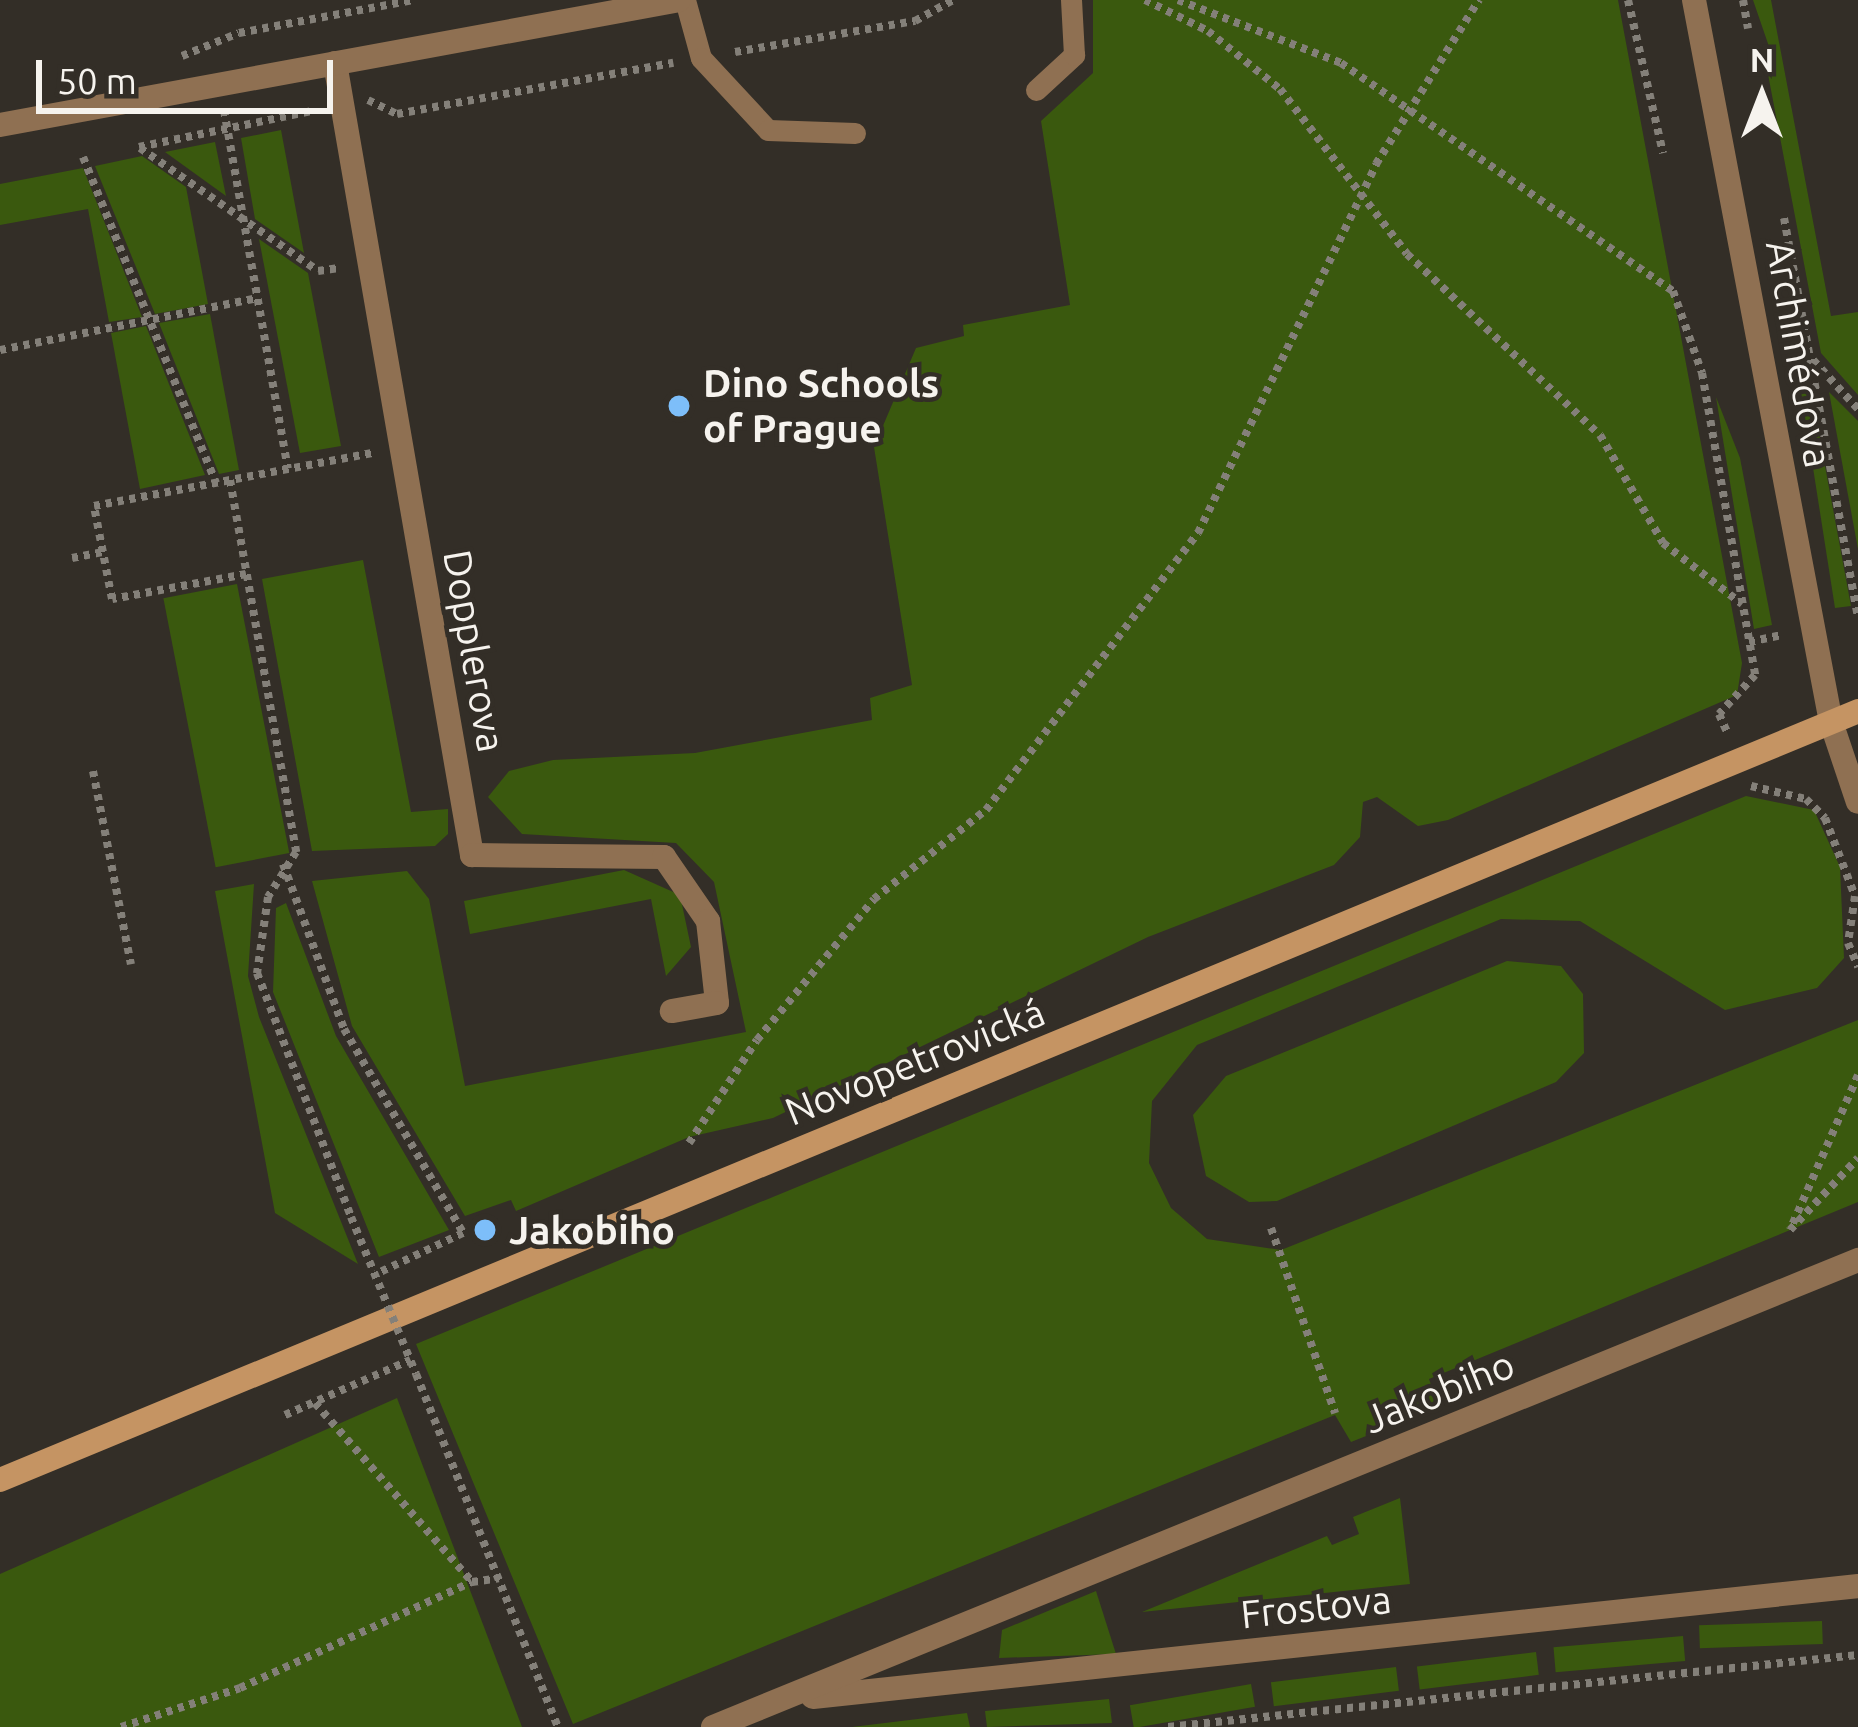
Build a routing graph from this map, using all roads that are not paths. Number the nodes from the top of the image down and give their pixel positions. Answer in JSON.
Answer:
{"nodes":[{"id":1,"x":682,"y":0,"type":"edge"},
{"id":2,"x":1071,"y":0,"type":"edge"},
{"id":3,"x":1694,"y":0,"type":"edge"},
{"id":4,"x":335,"y":64,"type":"junction"},
{"id":5,"x":1036,"y":91,"type":"dead end"},
{"id":6,"x":0,"y":125,"type":"edge"},
{"id":7,"x":855,"y":133,"type":"dead end"},
{"id":8,"x":1858,"y":712,"type":"edge"},
{"id":9,"x":1832,"y":722,"type":"junction"},
{"id":10,"x":1858,"y":802,"type":"edge"},
{"id":11,"x":672,"y":1010,"type":"dead end"},
{"id":12,"x":1858,"y":1260,"type":"edge"},
{"id":13,"x":0,"y":1480,"type":"edge"},
{"id":14,"x":1858,"y":1586,"type":"edge"},
{"id":15,"x":781,"y":1701,"type":"junction"},
{"id":16,"x":713,"y":1727,"type":"edge"}],
"edges":[{"from":1,"to":4,"type":"street"},
{"from":1,"to":7,"type":"lane"},
{"from":2,"to":5,"type":"lane"},
{"from":3,"to":9,"type":"street","name":"Archimédova"},
{"from":4,"to":6,"type":"street"},
{"from":4,"to":11,"type":"street","name":"Dopplerova"},
{"from":8,"to":9,"type":"main road","name":"Novopetrovická"},
{"from":9,"to":10,"type":"street","name":"Archimédova"},
{"from":9,"to":13,"type":"main road","name":"Novopetrovická"},
{"from":12,"to":15,"type":"street","name":"Jakobiho"},
{"from":14,"to":15,"type":"street","name":"Frostova"},
{"from":15,"to":16,"type":"street","name":"Jakobiho"}]}
